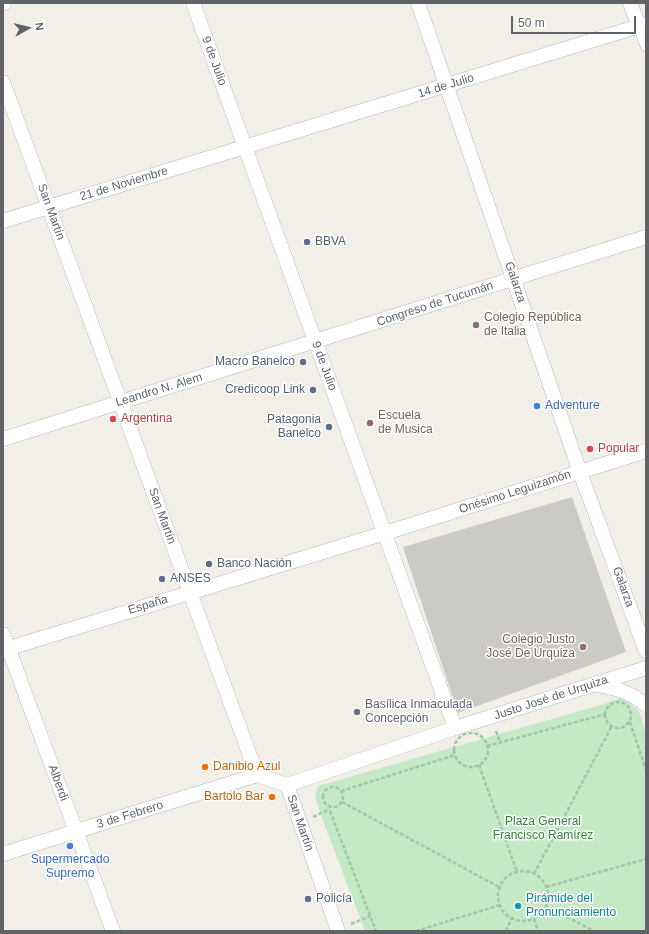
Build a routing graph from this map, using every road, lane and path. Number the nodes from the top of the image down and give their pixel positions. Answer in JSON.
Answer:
{"nodes":[{"id":1,"x":193,"y":3,"type":"edge"},
{"id":2,"x":418,"y":3,"type":"edge"},
{"id":3,"x":630,"y":3,"type":"edge"},
{"id":4,"x":642,"y":25,"type":"edge"},
{"id":5,"x":646,"y":46,"type":"edge"},
{"id":6,"x":3,"y":82,"type":"edge"},
{"id":7,"x":447,"y":86,"type":"junction"},
{"id":8,"x":245,"y":148,"type":"junction"},
{"id":9,"x":49,"y":207,"type":"junction"},
{"id":10,"x":3,"y":221,"type":"edge"},
{"id":11,"x":646,"y":237,"type":"edge"},
{"id":12,"x":514,"y":279,"type":"junction"},
{"id":13,"x":315,"y":342,"type":"junction"},
{"id":14,"x":120,"y":402,"type":"junction"},
{"id":15,"x":3,"y":439,"type":"edge"},
{"id":16,"x":646,"y":451,"type":"edge"},
{"id":17,"x":580,"y":472,"type":"junction"},
{"id":18,"x":385,"y":533,"type":"junction"},
{"id":19,"x":190,"y":592,"type":"junction"},
{"id":20,"x":3,"y":634,"type":"edge"},
{"id":21,"x":6,"y":649,"type":"edge"},
{"id":22,"x":646,"y":651,"type":"edge"},
{"id":23,"x":646,"y":668,"type":"edge"},
{"id":24,"x":594,"y":685,"type":"junction"},
{"id":25,"x":646,"y":706,"type":"edge"},
{"id":26,"x":606,"y":714,"type":"junction"},
{"id":27,"x":630,"y":722,"type":"junction"},
{"id":28,"x":612,"y":726,"type":"junction"},
{"id":29,"x":455,"y":728,"type":"junction"},
{"id":30,"x":487,"y":746,"type":"junction"},
{"id":31,"x":455,"y":755,"type":"junction"},
{"id":32,"x":479,"y":765,"type":"junction"},
{"id":33,"x":646,"y":770,"type":"edge"},
{"id":34,"x":257,"y":775,"type":"junction"},
{"id":35,"x":287,"y":784,"type":"junction"},
{"id":36,"x":341,"y":791,"type":"junction"},
{"id":37,"x":342,"y":802,"type":"junction"},
{"id":38,"x":330,"y":809,"type":"junction"},
{"id":39,"x":300,"y":821,"type":"junction"},
{"id":40,"x":76,"y":831,"type":"junction"},
{"id":41,"x":3,"y":854,"type":"edge"},
{"id":42,"x":646,"y":859,"type":"edge"},
{"id":43,"x":517,"y":872,"type":"junction"},
{"id":44,"x":534,"y":874,"type":"junction"},
{"id":45,"x":499,"y":887,"type":"junction"},
{"id":46,"x":546,"y":887,"type":"junction"},
{"id":47,"x":500,"y":905,"type":"junction"},
{"id":48,"x":545,"y":906,"type":"junction"},
{"id":49,"x":370,"y":916,"type":"junction"},
{"id":50,"x":511,"y":918,"type":"junction"},
{"id":51,"x":534,"y":919,"type":"junction"},
{"id":52,"x":338,"y":930,"type":"edge"},
{"id":53,"x":113,"y":931,"type":"edge"},
{"id":54,"x":376,"y":931,"type":"edge"},
{"id":55,"x":416,"y":931,"type":"edge"},
{"id":56,"x":506,"y":931,"type":"edge"},
{"id":57,"x":538,"y":931,"type":"edge"},
{"id":58,"x":594,"y":931,"type":"edge"}],
"edges":[{"from":1,"to":8,"type":"street","name":"9 de Julio"},
{"from":2,"to":7,"type":"street","name":"Galarza"},
{"from":3,"to":4,"type":"street"},
{"from":4,"to":5,"type":"street"},
{"from":4,"to":7,"type":"street","name":"14 de Julio"},
{"from":6,"to":9,"type":"street","name":"San Martín"},
{"from":7,"to":8,"type":"street","name":"14 de Julio"},
{"from":7,"to":12,"type":"street","name":"Galarza"},
{"from":8,"to":9,"type":"street","name":"21 de Noviembre"},
{"from":8,"to":13,"type":"street","name":"9 de Julio"},
{"from":9,"to":10,"type":"street","name":"21 de Noviembre"},
{"from":9,"to":14,"type":"street","name":"San Martín"},
{"from":11,"to":12,"type":"street","name":"Congreso de Tucumán"},
{"from":12,"to":13,"type":"street","name":"Congreso de Tucumán"},
{"from":12,"to":17,"type":"street","name":"Galarza"},
{"from":13,"to":14,"type":"street","name":"Leandro N. Alem"},
{"from":13,"to":18,"type":"street","name":"9 de Julio"},
{"from":14,"to":15,"type":"street","name":"Leandro N. Alem"},
{"from":14,"to":19,"type":"street","name":"San Martín"},
{"from":16,"to":17,"type":"street","name":"Onésimo Leguizamón"},
{"from":17,"to":18,"type":"street","name":"Onésimo Leguizamón"},
{"from":17,"to":22,"type":"street","name":"Galarza"},
{"from":18,"to":19,"type":"street","name":"España"},
{"from":18,"to":29,"type":"street","name":"9 de Julio"},
{"from":19,"to":21,"type":"street","name":"España"},
{"from":19,"to":34,"type":"street","name":"San Martín"},
{"from":20,"to":21,"type":"street","name":"Alberdi"},
{"from":21,"to":40,"type":"street","name":"Alberdi"},
{"from":23,"to":24,"type":"street","name":"Justo José de Urquiza"},
{"from":24,"to":25,"type":"street"},
{"from":24,"to":29,"type":"street","name":"Justo José de Urquiza"},
{"from":26,"to":27,"type":"path"},
{"from":26,"to":28,"type":"path"},
{"from":26,"to":30,"type":"path"},
{"from":27,"to":28,"type":"path"},
{"from":27,"to":33,"type":"path"},
{"from":28,"to":44,"type":"path"},
{"from":29,"to":35,"type":"street"},
{"from":30,"to":31,"type":"path"},
{"from":30,"to":32,"type":"path"},
{"from":31,"to":32,"type":"path"},
{"from":31,"to":36,"type":"path"},
{"from":32,"to":43,"type":"path"},
{"from":34,"to":35,"type":"street","name":"San Martín"},
{"from":34,"to":40,"type":"street","name":"3 de Febrero"},
{"from":35,"to":39,"type":"street","name":"San Martín"},
{"from":36,"to":37,"type":"path"},
{"from":36,"to":38,"type":"path"},
{"from":37,"to":38,"type":"path"},
{"from":37,"to":45,"type":"path"},
{"from":38,"to":39,"type":"path"},
{"from":38,"to":49,"type":"path"},
{"from":39,"to":52,"type":"street","name":"San Martín"},
{"from":40,"to":41,"type":"street","name":"3 de Febrero"},
{"from":40,"to":53,"type":"street","name":"Alberdi"},
{"from":42,"to":46,"type":"path"},
{"from":43,"to":44,"type":"path"},
{"from":43,"to":45,"type":"path"},
{"from":44,"to":46,"type":"path"},
{"from":45,"to":47,"type":"path"},
{"from":46,"to":48,"type":"path"},
{"from":47,"to":50,"type":"path"},
{"from":47,"to":55,"type":"path"},
{"from":48,"to":51,"type":"path"},
{"from":48,"to":58,"type":"path"},
{"from":49,"to":52,"type":"path"},
{"from":49,"to":54,"type":"path"},
{"from":50,"to":51,"type":"path"},
{"from":50,"to":56,"type":"path"},
{"from":51,"to":57,"type":"path"}]}
